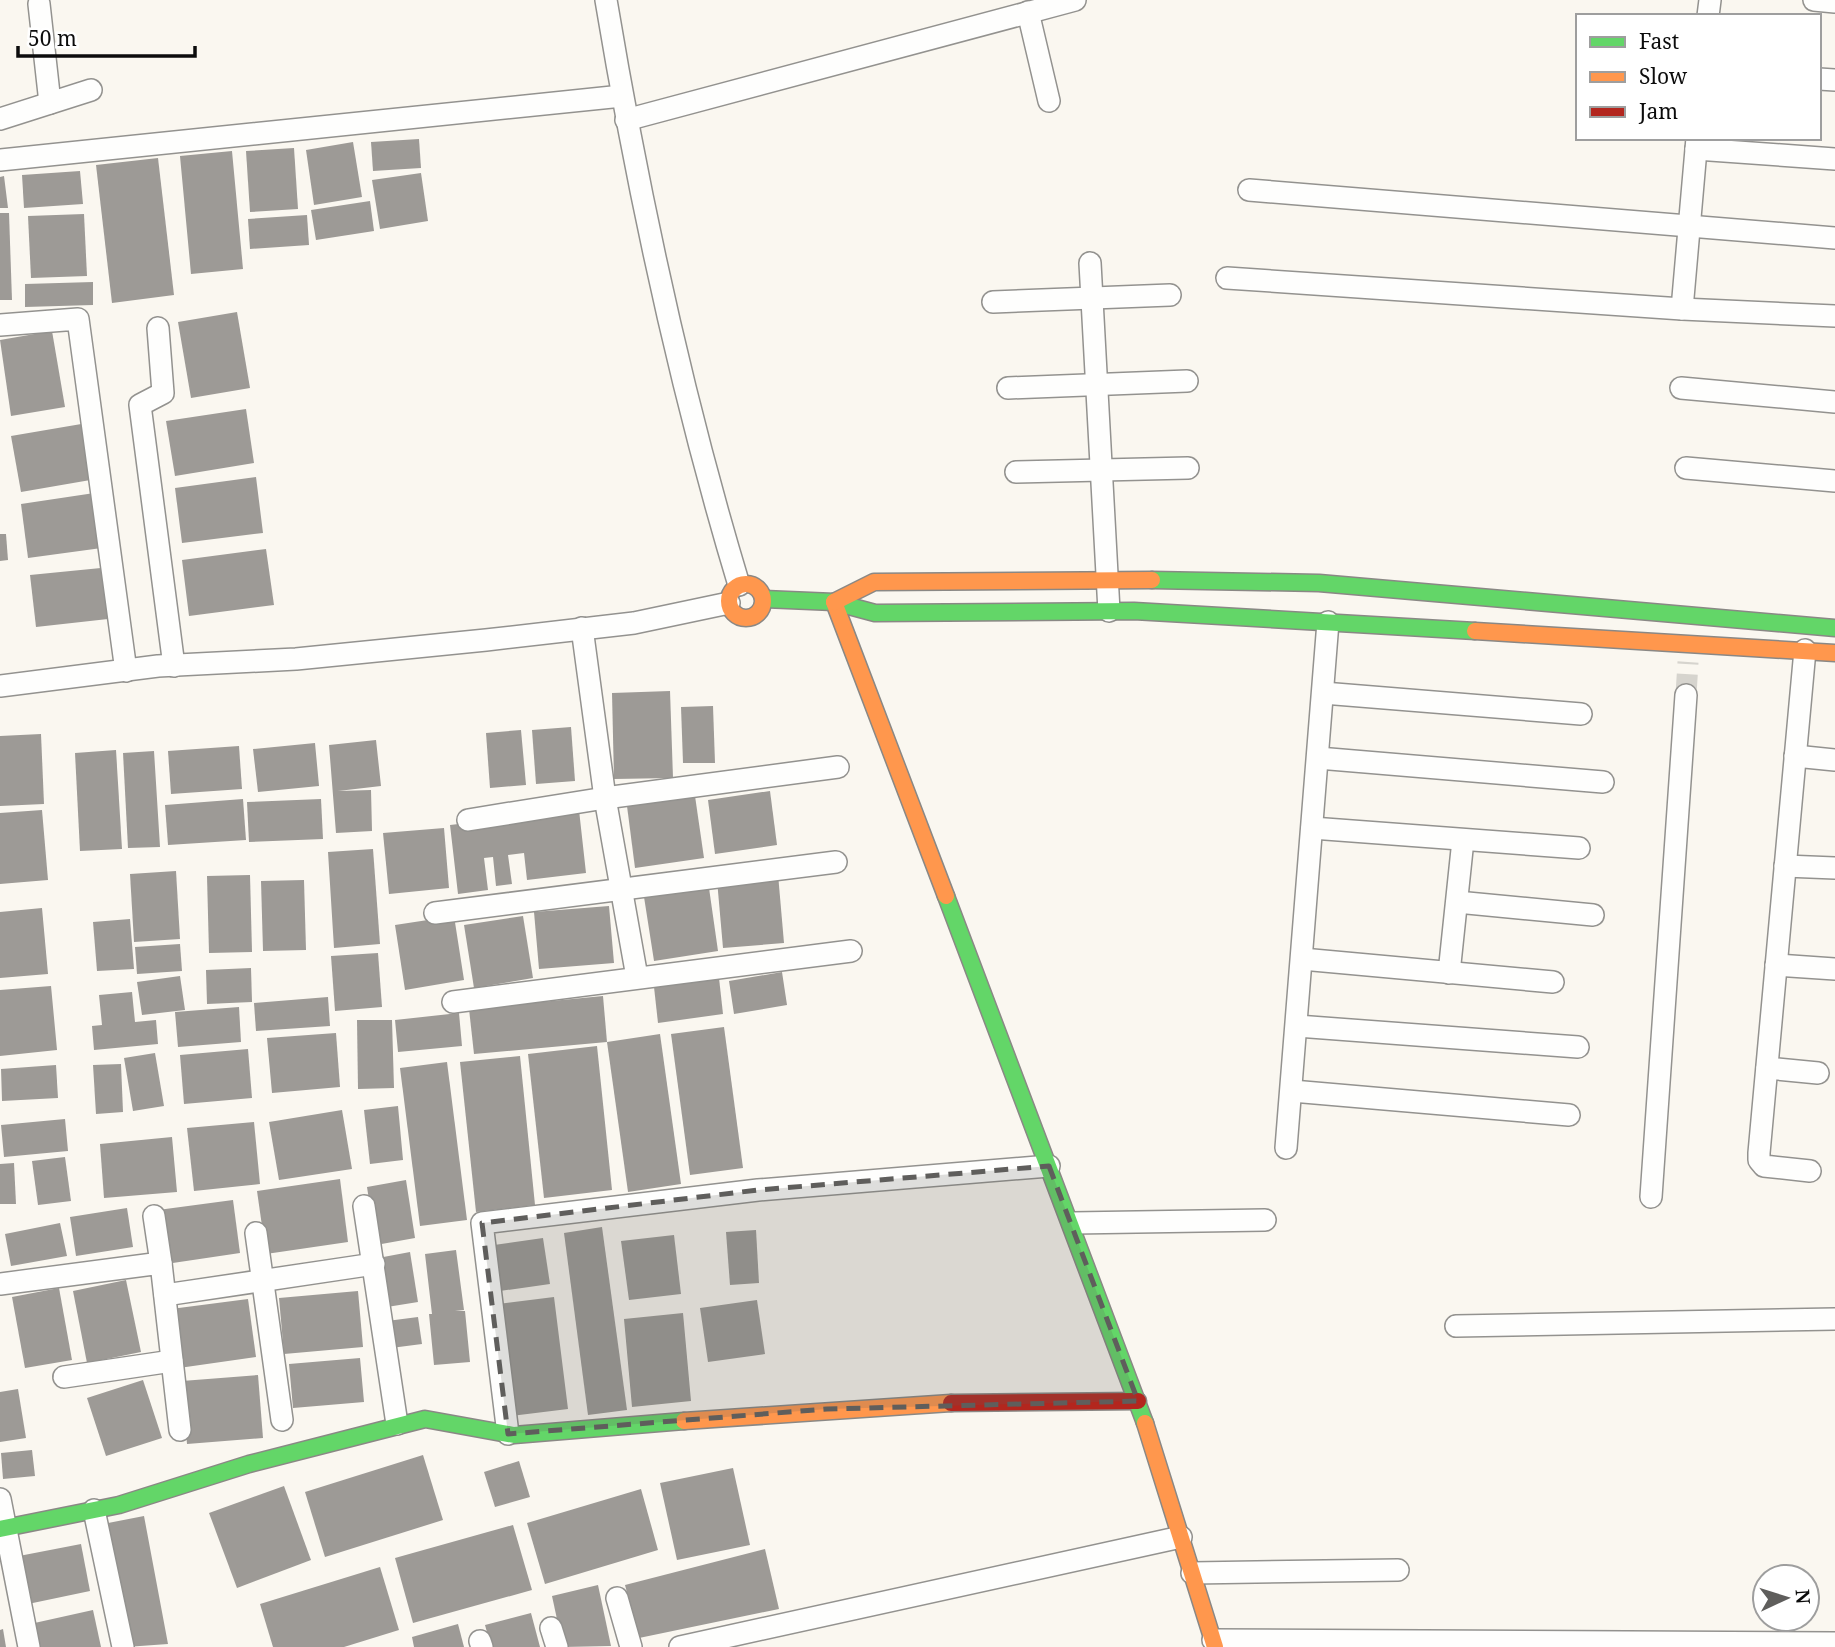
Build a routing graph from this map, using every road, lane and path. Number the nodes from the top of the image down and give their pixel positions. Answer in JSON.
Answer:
{"nodes":[{"id":1,"x":606,"y":0,"type":"edge"},
{"id":2,"x":1075,"y":0,"type":"edge"},
{"id":3,"x":1814,"y":0,"type":"edge"},
{"id":4,"x":1835,"y":2,"type":"edge"},
{"id":5,"x":39,"y":4,"type":"dead end"},
{"id":6,"x":1028,"y":12,"type":"junction"},
{"id":7,"x":91,"y":90,"type":"dead end"},
{"id":8,"x":622,"y":96,"type":"junction"},
{"id":9,"x":1049,"y":101,"type":"dead end"},
{"id":10,"x":50,"y":103,"type":"junction"},
{"id":11,"x":0,"y":119,"type":"edge"},
{"id":12,"x":626,"y":120,"type":"junction"},
{"id":13,"x":1697,"y":144,"type":"edge"},
{"id":14,"x":1835,"y":159,"type":"edge"},
{"id":15,"x":0,"y":160,"type":"edge"},
{"id":16,"x":1249,"y":190,"type":"dead end"},
{"id":17,"x":1689,"y":226,"type":"junction"},
{"id":18,"x":1835,"y":239,"type":"edge"},
{"id":19,"x":1090,"y":263,"type":"dead end"},
{"id":20,"x":1227,"y":278,"type":"dead end"},
{"id":21,"x":1170,"y":295,"type":"dead end"},
{"id":22,"x":1092,"y":299,"type":"junction"},
{"id":23,"x":993,"y":302,"type":"dead end"},
{"id":24,"x":1682,"y":309,"type":"junction"},
{"id":25,"x":1835,"y":316,"type":"edge"},
{"id":26,"x":0,"y":325,"type":"edge"},
{"id":27,"x":158,"y":328,"type":"dead end"},
{"id":28,"x":1186,"y":381,"type":"dead end"},
{"id":29,"x":1096,"y":384,"type":"junction"},
{"id":30,"x":1007,"y":388,"type":"dead end"},
{"id":31,"x":1681,"y":388,"type":"dead end"},
{"id":32,"x":1835,"y":402,"type":"edge"},
{"id":33,"x":1188,"y":468,"type":"dead end"},
{"id":34,"x":1686,"y":468,"type":"dead end"},
{"id":35,"x":1102,"y":469,"type":"junction"},
{"id":36,"x":1016,"y":472,"type":"dead end"},
{"id":37,"x":1835,"y":481,"type":"edge"},
{"id":38,"x":1108,"y":579,"type":"junction"},
{"id":39,"x":734,"y":594,"type":"junction"},
{"id":40,"x":764,"y":599,"type":"junction"},
{"id":41,"x":834,"y":603,"type":"junction"},
{"id":42,"x":1109,"y":611,"type":"junction"},
{"id":43,"x":1691,"y":617,"type":"junction"},
{"id":44,"x":1328,"y":622,"type":"junction"},
{"id":45,"x":582,"y":628,"type":"junction"},
{"id":46,"x":1835,"y":628,"type":"edge"},
{"id":47,"x":1805,"y":650,"type":"junction"},
{"id":48,"x":1688,"y":652,"type":"junction"},
{"id":49,"x":1835,"y":653,"type":"edge"},
{"id":50,"x":174,"y":666,"type":"junction"},
{"id":51,"x":126,"y":671,"type":"junction"},
{"id":52,"x":0,"y":686,"type":"edge"},
{"id":53,"x":1323,"y":693,"type":"junction"},
{"id":54,"x":1686,"y":695,"type":"tunnel mouth"},
{"id":55,"x":1581,"y":714,"type":"dead end"},
{"id":56,"x":1795,"y":756,"type":"junction"},
{"id":57,"x":1318,"y":758,"type":"junction"},
{"id":58,"x":1835,"y":760,"type":"edge"},
{"id":59,"x":838,"y":767,"type":"dead end"},
{"id":60,"x":1603,"y":782,"type":"dead end"},
{"id":61,"x":605,"y":798,"type":"junction"},
{"id":62,"x":468,"y":820,"type":"dead end"},
{"id":63,"x":1312,"y":828,"type":"junction"},
{"id":64,"x":1463,"y":840,"type":"junction"},
{"id":65,"x":1579,"y":848,"type":"dead end"},
{"id":66,"x":836,"y":862,"type":"dead end"},
{"id":67,"x":1785,"y":866,"type":"junction"},
{"id":68,"x":1835,"y":868,"type":"edge"},
{"id":69,"x":622,"y":891,"type":"junction"},
{"id":70,"x":1457,"y":902,"type":"junction"},
{"id":71,"x":435,"y":913,"type":"dead end"},
{"id":72,"x":1593,"y":915,"type":"dead end"},
{"id":73,"x":851,"y":951,"type":"dead end"},
{"id":74,"x":1302,"y":959,"type":"junction"},
{"id":75,"x":1776,"y":965,"type":"junction"},
{"id":76,"x":1835,"y":969,"type":"edge"},
{"id":77,"x":1449,"y":973,"type":"junction"},
{"id":78,"x":638,"y":976,"type":"junction"},
{"id":79,"x":1553,"y":982,"type":"dead end"},
{"id":80,"x":453,"y":1002,"type":"dead end"},
{"id":81,"x":1297,"y":1026,"type":"junction"},
{"id":82,"x":1578,"y":1047,"type":"dead end"},
{"id":83,"x":1767,"y":1068,"type":"junction"},
{"id":84,"x":1818,"y":1073,"type":"dead end"},
{"id":85,"x":1292,"y":1091,"type":"junction"},
{"id":86,"x":1569,"y":1115,"type":"dead end"},
{"id":87,"x":1286,"y":1148,"type":"dead end"},
{"id":88,"x":1049,"y":1166,"type":"junction"},
{"id":89,"x":1810,"y":1171,"type":"dead end"},
{"id":90,"x":1651,"y":1197,"type":"dead end"},
{"id":91,"x":364,"y":1206,"type":"dead end"},
{"id":92,"x":154,"y":1216,"type":"dead end"},
{"id":93,"x":1265,"y":1220,"type":"dead end"},
{"id":94,"x":1073,"y":1223,"type":"junction"},
{"id":95,"x":256,"y":1233,"type":"dead end"},
{"id":96,"x":161,"y":1263,"type":"junction"},
{"id":97,"x":374,"y":1265,"type":"junction"},
{"id":98,"x":262,"y":1281,"type":"junction"},
{"id":99,"x":0,"y":1284,"type":"edge"},
{"id":100,"x":165,"y":1295,"type":"junction"},
{"id":101,"x":1835,"y":1319,"type":"edge"},
{"id":102,"x":1457,"y":1326,"type":"dead end"},
{"id":103,"x":172,"y":1361,"type":"junction"},
{"id":104,"x":64,"y":1377,"type":"dead end"},
{"id":105,"x":1138,"y":1401,"type":"junction"},
{"id":106,"x":282,"y":1420,"type":"dead end"},
{"id":107,"x":397,"y":1424,"type":"junction"},
{"id":108,"x":180,"y":1430,"type":"dead end"},
{"id":109,"x":508,"y":1434,"type":"junction"},
{"id":110,"x":0,"y":1499,"type":"edge"},
{"id":111,"x":94,"y":1510,"type":"junction"},
{"id":112,"x":3,"y":1528,"type":"edge"},
{"id":113,"x":1181,"y":1538,"type":"junction"},
{"id":114,"x":1398,"y":1570,"type":"dead end"},
{"id":115,"x":1192,"y":1573,"type":"junction"},
{"id":116,"x":617,"y":1598,"type":"dead end"},
{"id":117,"x":1835,"y":1643,"type":"edge"},
{"id":118,"x":1214,"y":1644,"type":"edge"},
{"id":119,"x":29,"y":1647,"type":"edge"},
{"id":120,"x":123,"y":1647,"type":"edge"},
{"id":121,"x":631,"y":1647,"type":"edge"},
{"id":122,"x":680,"y":1647,"type":"edge"}],
"edges":[{"from":1,"to":8,"type":"street"},
{"from":2,"to":6,"type":"street"},
{"from":3,"to":4,"type":"street"},
{"from":5,"to":10,"type":"street"},
{"from":6,"to":9,"type":"street"},
{"from":6,"to":12,"type":"street"},
{"from":7,"to":10,"type":"street"},
{"from":8,"to":12,"type":"street"},
{"from":8,"to":15,"type":"street"},
{"from":10,"to":11,"type":"street"},
{"from":12,"to":39,"type":"street"},
{"from":13,"to":14,"type":"street"},
{"from":13,"to":17,"type":"street"},
{"from":16,"to":17,"type":"street"},
{"from":17,"to":18,"type":"street"},
{"from":17,"to":24,"type":"street"},
{"from":19,"to":22,"type":"street"},
{"from":20,"to":24,"type":"street"},
{"from":21,"to":22,"type":"street"},
{"from":22,"to":23,"type":"street"},
{"from":22,"to":29,"type":"street"},
{"from":24,"to":25,"type":"street"},
{"from":26,"to":51,"type":"street"},
{"from":27,"to":50,"type":"street"},
{"from":28,"to":29,"type":"street"},
{"from":29,"to":30,"type":"street"},
{"from":29,"to":35,"type":"street"},
{"from":31,"to":32,"type":"street"},
{"from":33,"to":35,"type":"street"},
{"from":34,"to":37,"type":"street"},
{"from":35,"to":36,"type":"street"},
{"from":35,"to":38,"type":"street"},
{"from":38,"to":41,"type":"street"},
{"from":38,"to":42,"type":"street"},
{"from":38,"to":43,"type":"street"},
{"from":39,"to":40,"type":"street"},
{"from":39,"to":40,"type":"street"},
{"from":39,"to":45,"type":"street"},
{"from":40,"to":41,"type":"street"},
{"from":41,"to":42,"type":"street"},
{"from":41,"to":88,"type":"street"},
{"from":42,"to":44,"type":"street"},
{"from":43,"to":46,"type":"street"},
{"from":43,"to":48,"type":"street"},
{"from":44,"to":48,"type":"street"},
{"from":44,"to":53,"type":"street"},
{"from":45,"to":50,"type":"street"},
{"from":45,"to":61,"type":"street"},
{"from":47,"to":48,"type":"street"},
{"from":47,"to":49,"type":"street"},
{"from":47,"to":56,"type":"street"},
{"from":50,"to":51,"type":"street"},
{"from":51,"to":52,"type":"street"},
{"from":53,"to":55,"type":"street"},
{"from":53,"to":57,"type":"street"},
{"from":54,"to":90,"type":"street"},
{"from":56,"to":58,"type":"street"},
{"from":56,"to":67,"type":"street"},
{"from":57,"to":60,"type":"street"},
{"from":57,"to":63,"type":"street"},
{"from":59,"to":61,"type":"street"},
{"from":61,"to":62,"type":"street"},
{"from":61,"to":69,"type":"street"},
{"from":63,"to":64,"type":"street"},
{"from":63,"to":74,"type":"street"},
{"from":64,"to":65,"type":"street"},
{"from":64,"to":70,"type":"street"},
{"from":66,"to":69,"type":"street"},
{"from":67,"to":68,"type":"street"},
{"from":67,"to":75,"type":"street"},
{"from":69,"to":71,"type":"street"},
{"from":69,"to":78,"type":"street"},
{"from":70,"to":72,"type":"street"},
{"from":70,"to":77,"type":"street"},
{"from":73,"to":78,"type":"street"},
{"from":74,"to":77,"type":"street"},
{"from":74,"to":81,"type":"street"},
{"from":75,"to":76,"type":"street"},
{"from":75,"to":83,"type":"street"},
{"from":77,"to":79,"type":"street"},
{"from":78,"to":80,"type":"street"},
{"from":81,"to":82,"type":"street"},
{"from":81,"to":85,"type":"street"},
{"from":83,"to":84,"type":"street"},
{"from":83,"to":89,"type":"street"},
{"from":85,"to":86,"type":"street"},
{"from":85,"to":87,"type":"street"},
{"from":88,"to":94,"type":"street"},
{"from":88,"to":109,"type":"street"},
{"from":91,"to":97,"type":"street"},
{"from":92,"to":96,"type":"street"},
{"from":93,"to":94,"type":"street"},
{"from":94,"to":105,"type":"street"},
{"from":95,"to":98,"type":"street"},
{"from":96,"to":99,"type":"street"},
{"from":96,"to":100,"type":"street"},
{"from":97,"to":98,"type":"street"},
{"from":97,"to":107,"type":"street"},
{"from":98,"to":100,"type":"street"},
{"from":98,"to":106,"type":"street"},
{"from":100,"to":103,"type":"street"},
{"from":101,"to":102,"type":"street"},
{"from":103,"to":104,"type":"street"},
{"from":103,"to":108,"type":"street"},
{"from":105,"to":109,"type":"street"},
{"from":105,"to":113,"type":"street"},
{"from":107,"to":109,"type":"street"},
{"from":107,"to":111,"type":"street"},
{"from":110,"to":112,"type":"street"},
{"from":111,"to":112,"type":"street"},
{"from":111,"to":120,"type":"street"},
{"from":112,"to":119,"type":"street"},
{"from":113,"to":115,"type":"street"},
{"from":113,"to":122,"type":"street"},
{"from":114,"to":115,"type":"street"},
{"from":115,"to":118,"type":"street"},
{"from":116,"to":121,"type":"street"},
{"from":117,"to":118,"type":"street"}]}
